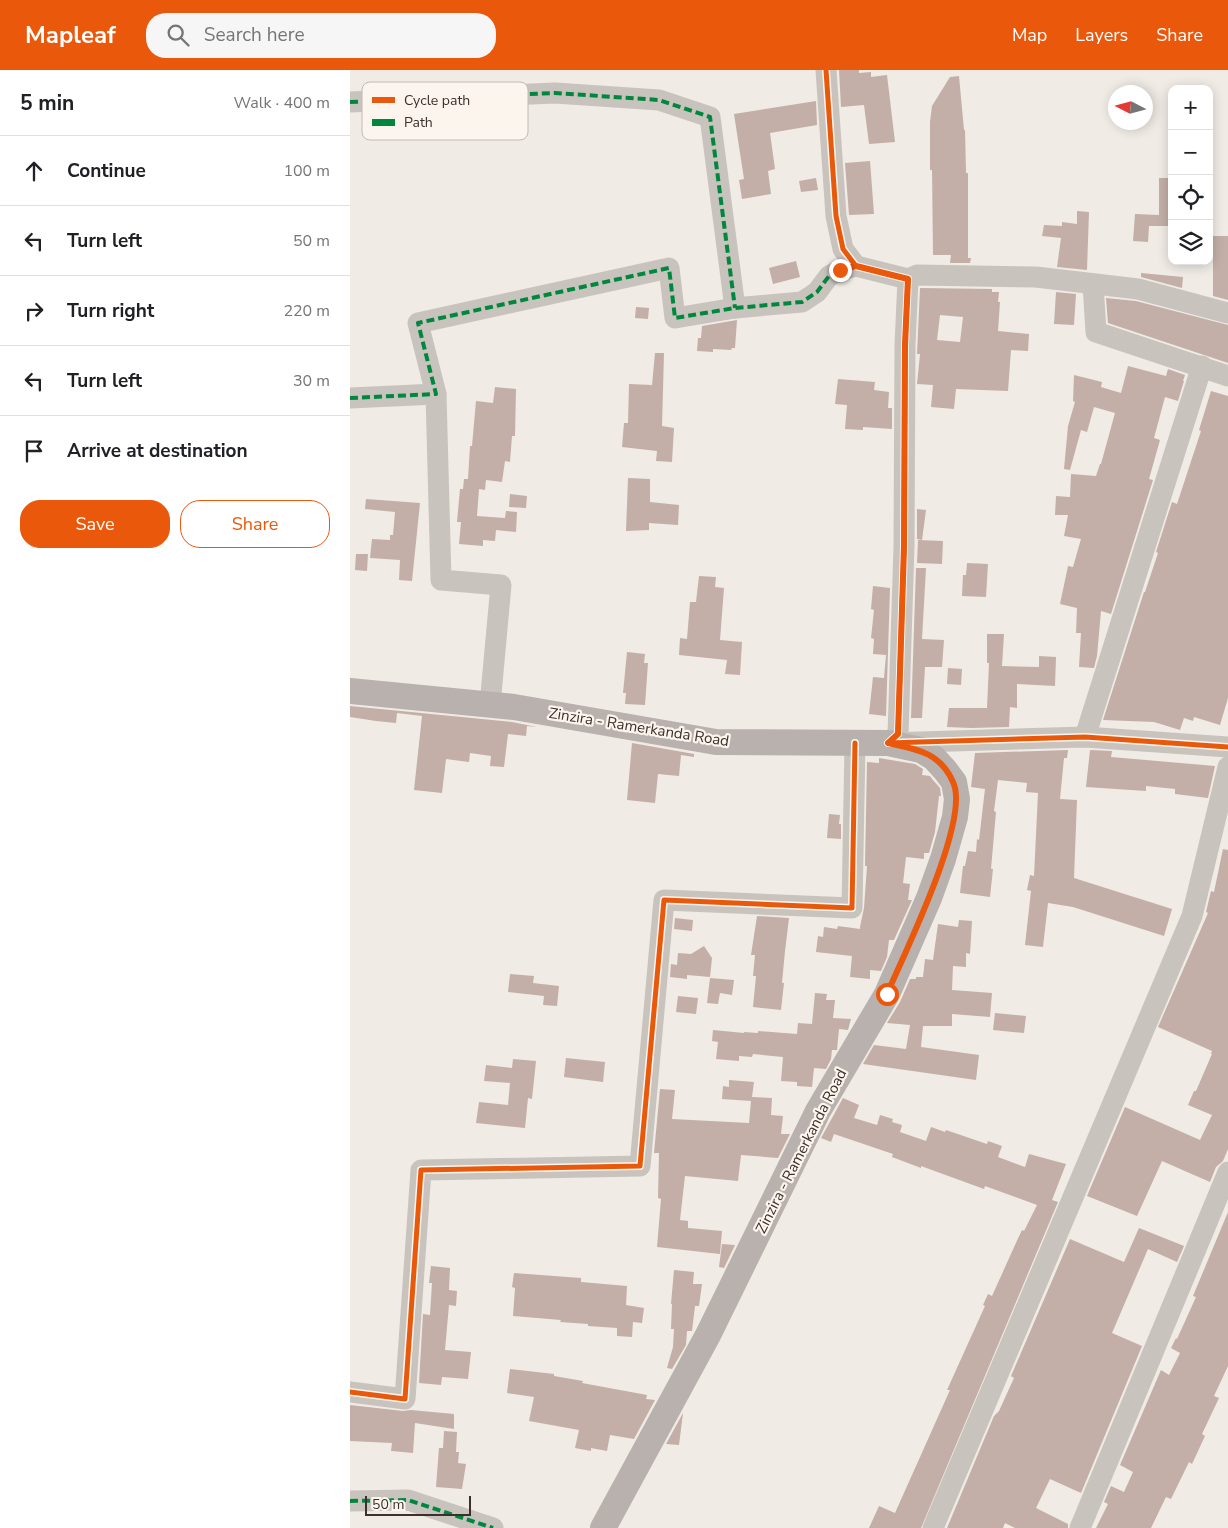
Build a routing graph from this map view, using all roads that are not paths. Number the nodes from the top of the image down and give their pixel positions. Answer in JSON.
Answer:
{"nodes":[{"id":1,"x":826,"y":70,"type":"edge"},
{"id":2,"x":528,"y":93,"type":"edge"},
{"id":3,"x":856,"y":266,"type":"junction"},
{"id":4,"x":908,"y":279,"type":"junction"},
{"id":5,"x":1093,"y":284,"type":"junction"},
{"id":6,"x":735,"y":308,"type":"junction"},
{"id":7,"x":1228,"y":313,"type":"edge"},
{"id":8,"x":1202,"y":366,"type":"junction"},
{"id":9,"x":1228,"y":376,"type":"edge"},
{"id":10,"x":436,"y":394,"type":"junction"},
{"id":11,"x":350,"y":398,"type":"edge"},
{"id":12,"x":350,"y":691,"type":"edge"},
{"id":13,"x":490,"y":705,"type":"junction"},
{"id":14,"x":1085,"y":737,"type":"junction"},
{"id":15,"x":855,"y":743,"type":"junction"},
{"id":16,"x":888,"y":743,"type":"junction"},
{"id":17,"x":1228,"y":747,"type":"edge"},
{"id":18,"x":1228,"y":766,"type":"edge"},
{"id":19,"x":1228,"y":1172,"type":"edge"},
{"id":20,"x":350,"y":1392,"type":"edge"},
{"id":21,"x":350,"y":1501,"type":"edge"},
{"id":22,"x":493,"y":1528,"type":"edge"},
{"id":23,"x":603,"y":1528,"type":"edge"},
{"id":24,"x":933,"y":1528,"type":"edge"},
{"id":25,"x":1080,"y":1528,"type":"edge"}],
"edges":[{"from":1,"to":3,"type":"street"},
{"from":2,"to":6,"type":"street"},
{"from":3,"to":4,"type":"street"},
{"from":3,"to":6,"type":"street"},
{"from":4,"to":5,"type":"street"},
{"from":4,"to":16,"type":"street"},
{"from":5,"to":7,"type":"street"},
{"from":5,"to":8,"type":"street"},
{"from":6,"to":10,"type":"street"},
{"from":8,"to":9,"type":"street"},
{"from":8,"to":14,"type":"street"},
{"from":10,"to":11,"type":"street"},
{"from":10,"to":13,"type":"street"},
{"from":12,"to":13,"type":"main road","name":"Zinzira - Ramerkanda Road"},
{"from":13,"to":15,"type":"main road","name":"Zinzira - Ramerkanda Road"},
{"from":14,"to":16,"type":"street"},
{"from":14,"to":17,"type":"street"},
{"from":15,"to":16,"type":"main road","name":"Zinzira - Ramerkanda Road"},
{"from":15,"to":20,"type":"street"},
{"from":16,"to":23,"type":"main road","name":"Zinzira - Ramerkanda Road"},
{"from":18,"to":24,"type":"street"},
{"from":19,"to":25,"type":"street"},
{"from":21,"to":22,"type":"street"}]}
